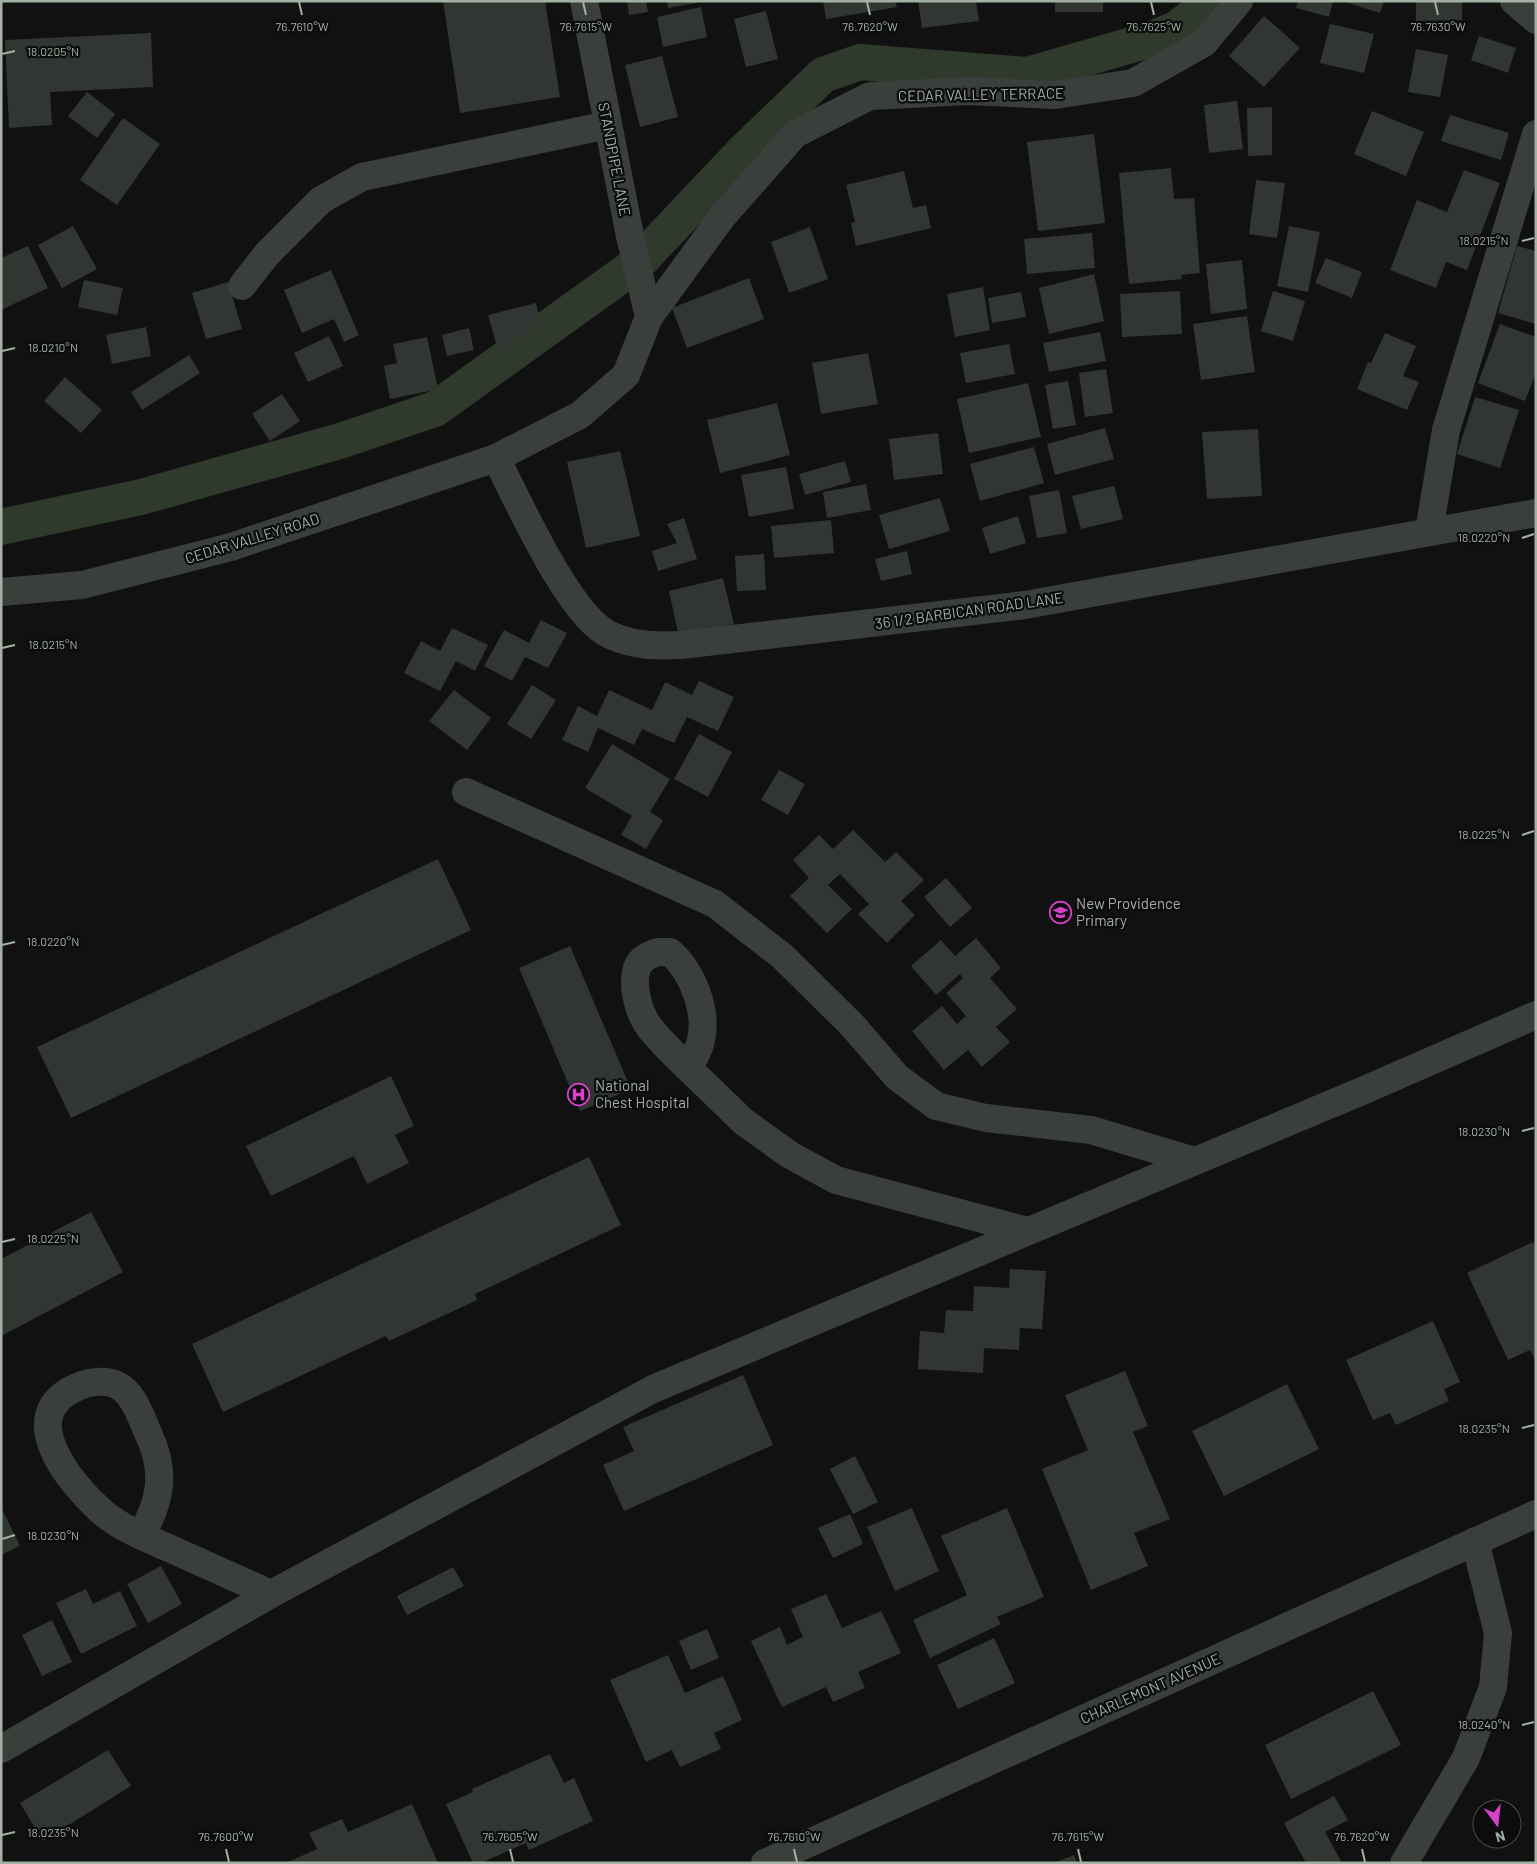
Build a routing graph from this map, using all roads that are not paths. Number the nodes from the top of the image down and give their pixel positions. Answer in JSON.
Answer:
{"nodes":[{"id":1,"x":584,"y":1,"type":"edge"},
{"id":2,"x":1239,"y":1,"type":"edge"},
{"id":3,"x":1514,"y":1,"type":"edge"},
{"id":4,"x":1536,"y":20,"type":"edge"},
{"id":5,"x":608,"y":125,"type":"junction"},
{"id":6,"x":1536,"y":134,"type":"edge"},
{"id":7,"x":242,"y":286,"type":"dead end"},
{"id":8,"x":649,"y":317,"type":"junction"},
{"id":9,"x":496,"y":458,"type":"junction"},
{"id":10,"x":1536,"y":513,"type":"edge"},
{"id":11,"x":1429,"y":531,"type":"junction"},
{"id":12,"x":1,"y":592,"type":"edge"},
{"id":13,"x":466,"y":792,"type":"dead end"},
{"id":14,"x":1536,"y":1015,"type":"edge"},
{"id":15,"x":688,"y":1068,"type":"dead end"},
{"id":16,"x":1194,"y":1161,"type":"junction"},
{"id":17,"x":1027,"y":1231,"type":"junction"},
{"id":18,"x":1536,"y":1514,"type":"edge"},
{"id":19,"x":141,"y":1535,"type":"junction"},
{"id":20,"x":1476,"y":1540,"type":"junction"},
{"id":21,"x":271,"y":1594,"type":"junction"},
{"id":22,"x":1,"y":1749,"type":"edge"},
{"id":23,"x":765,"y":1863,"type":"edge"},
{"id":24,"x":1404,"y":1863,"type":"edge"}],
"edges":[{"from":1,"to":5,"type":"street","name":"STANDPIPE LANE"},
{"from":2,"to":8,"type":"street","name":"CEDAR VALLEY TERRACE"},
{"from":3,"to":4,"type":"street"},
{"from":5,"to":7,"type":"street"},
{"from":5,"to":8,"type":"street","name":"STANDPIPE LANE"},
{"from":6,"to":11,"type":"street"},
{"from":8,"to":9,"type":"street","name":"CEDAR VALLEY TERRACE"},
{"from":9,"to":11,"type":"street","name":"36 1/2 BARBICAN ROAD LANE"},
{"from":9,"to":12,"type":"street","name":"CEDAR VALLEY ROAD"},
{"from":10,"to":11,"type":"street","name":"36 1/2 BARBICAN ROAD LANE"},
{"from":13,"to":16,"type":"street"},
{"from":14,"to":16,"type":"street"},
{"from":15,"to":17,"type":"street"},
{"from":16,"to":17,"type":"street"},
{"from":17,"to":21,"type":"street"},
{"from":18,"to":20,"type":"street","name":"CHARLEMONT AVENUE"},
{"from":19,"to":19,"type":"street"},
{"from":19,"to":21,"type":"street"},
{"from":20,"to":23,"type":"street","name":"CHARLEMONT AVENUE"},
{"from":20,"to":24,"type":"street"},
{"from":21,"to":22,"type":"street"}]}
